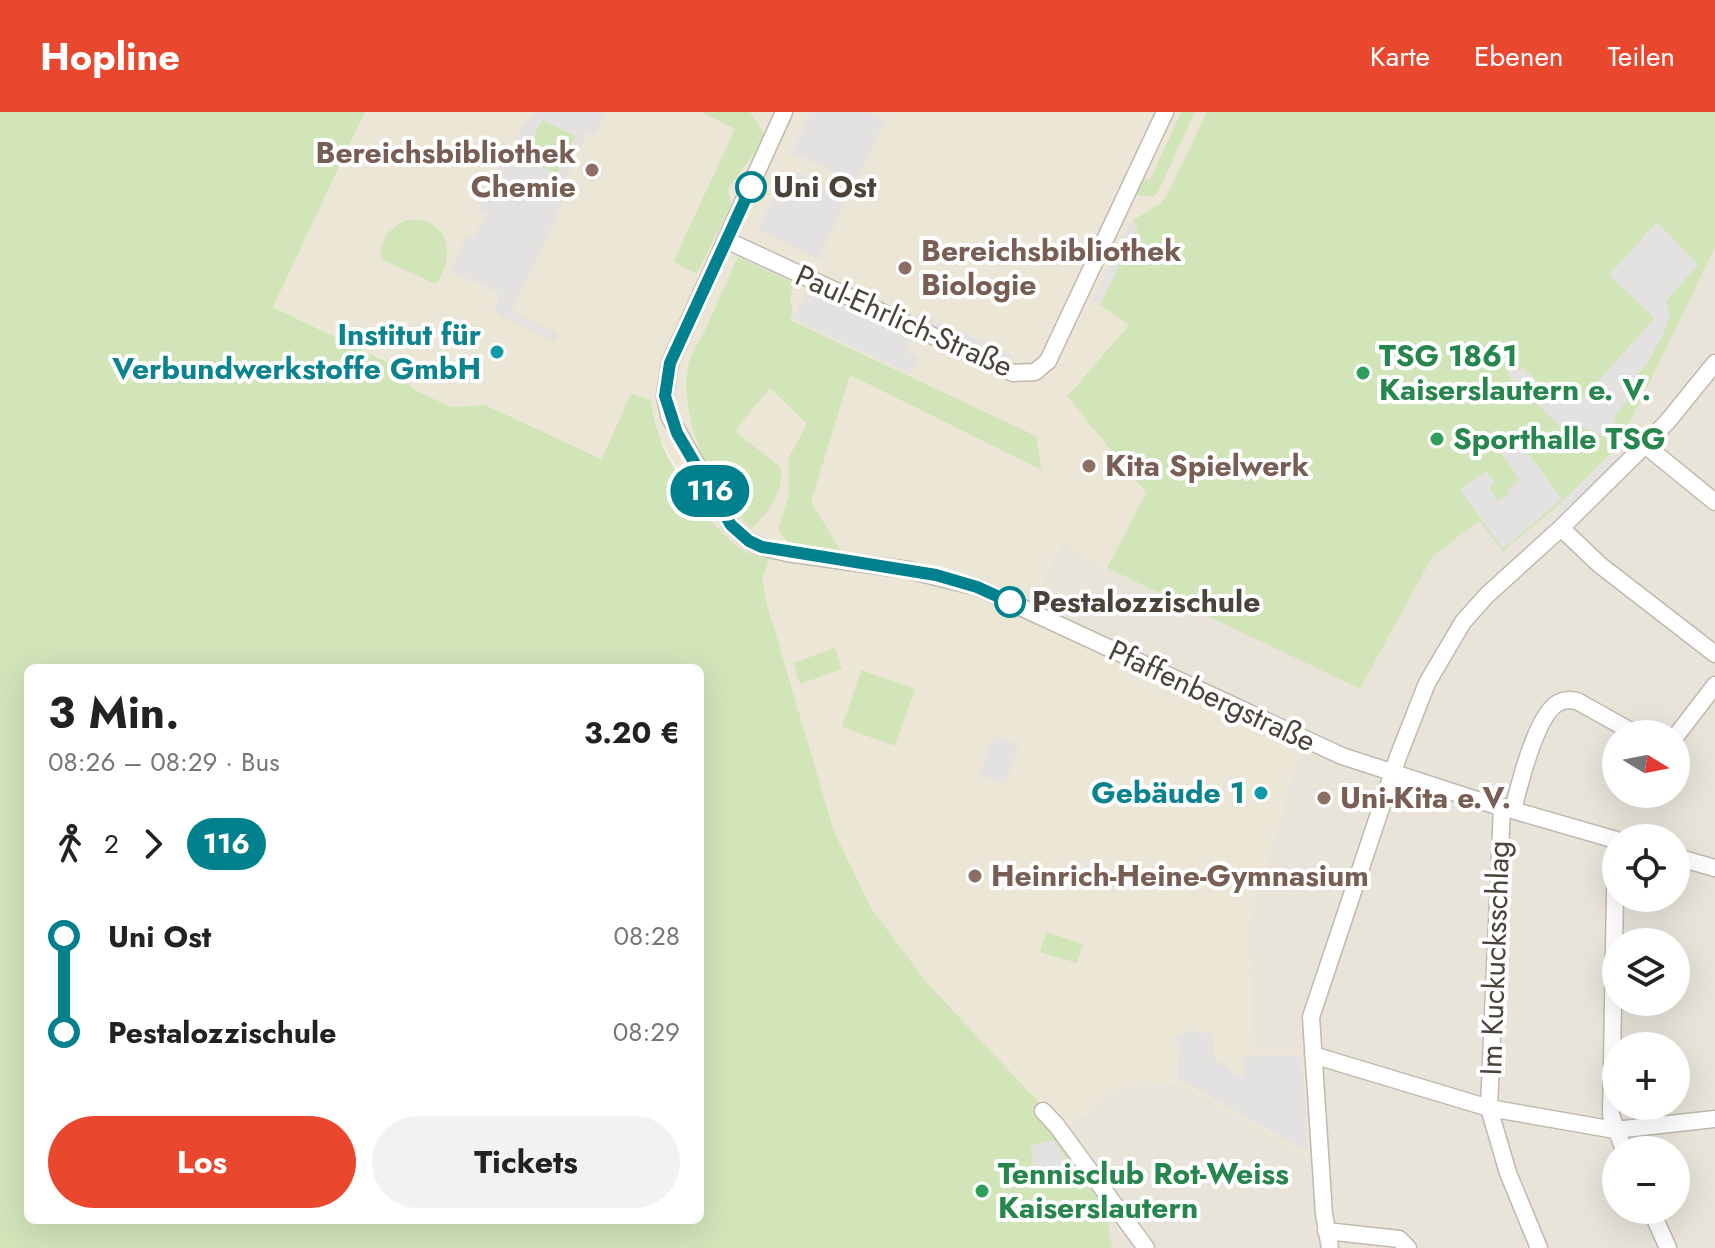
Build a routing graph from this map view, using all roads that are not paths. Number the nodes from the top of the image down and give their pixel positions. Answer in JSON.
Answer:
{"nodes":[{"id":1,"x":784,"y":112,"type":"edge"},
{"id":2,"x":1165,"y":112,"type":"edge"},
{"id":3,"x":726,"y":240,"type":"junction"},
{"id":4,"x":1715,"y":363,"type":"edge"},
{"id":5,"x":1645,"y":445,"type":"junction"},
{"id":6,"x":1715,"y":502,"type":"edge"},
{"id":7,"x":1561,"y":528,"type":"junction"},
{"id":8,"x":1715,"y":654,"type":"edge"},
{"id":9,"x":1715,"y":685,"type":"edge"},
{"id":10,"x":1611,"y":720,"type":"edge"},
{"id":11,"x":1688,"y":720,"type":"edge"},
{"id":12,"x":1392,"y":774,"type":"junction"},
{"id":13,"x":1507,"y":809,"type":"junction"},
{"id":14,"x":1602,"y":836,"type":"edge"},
{"id":15,"x":1690,"y":861,"type":"edge"},
{"id":16,"x":1715,"y":868,"type":"edge"},
{"id":17,"x":1615,"y":912,"type":"edge"},
{"id":18,"x":1313,"y":1055,"type":"junction"},
{"id":19,"x":1489,"y":1108,"type":"junction"},
{"id":20,"x":1043,"y":1111,"type":"dead end"},
{"id":21,"x":1715,"y":1119,"type":"edge"},
{"id":22,"x":1615,"y":1130,"type":"junction"},
{"id":23,"x":1618,"y":1136,"type":"edge"},
{"id":24,"x":1657,"y":1224,"type":"edge"},
{"id":25,"x":1326,"y":1231,"type":"junction"},
{"id":26,"x":1146,"y":1248,"type":"edge"},
{"id":27,"x":1330,"y":1248,"type":"edge"},
{"id":28,"x":1408,"y":1248,"type":"edge"},
{"id":29,"x":1539,"y":1248,"type":"edge"},
{"id":30,"x":1668,"y":1248,"type":"edge"}],
"edges":[{"from":1,"to":3,"type":"street"},
{"from":2,"to":3,"type":"street","name":"Paul-Ehrlich-Straße"},
{"from":3,"to":12,"type":"street","name":"Pfaffenbergstraße"},
{"from":4,"to":5,"type":"street"},
{"from":5,"to":6,"type":"street"},
{"from":5,"to":7,"type":"street"},
{"from":7,"to":8,"type":"street"},
{"from":7,"to":12,"type":"street"},
{"from":9,"to":11,"type":"street"},
{"from":10,"to":13,"type":"street","name":"Im Kuckucksschlag"},
{"from":12,"to":13,"type":"street","name":"Pfaffenbergstraße"},
{"from":12,"to":18,"type":"street"},
{"from":13,"to":14,"type":"street","name":"Pfaffenbergstraße"},
{"from":13,"to":19,"type":"street","name":"Im Kuckucksschlag"},
{"from":15,"to":16,"type":"street"},
{"from":17,"to":22,"type":"street"},
{"from":18,"to":19,"type":"street"},
{"from":18,"to":25,"type":"street"},
{"from":19,"to":22,"type":"street"},
{"from":19,"to":29,"type":"street","name":"Im Kuckucksschlag"},
{"from":20,"to":26,"type":"street"},
{"from":21,"to":22,"type":"street"},
{"from":22,"to":23,"type":"street"},
{"from":24,"to":30,"type":"street"},
{"from":25,"to":27,"type":"street"},
{"from":25,"to":28,"type":"street"}]}
